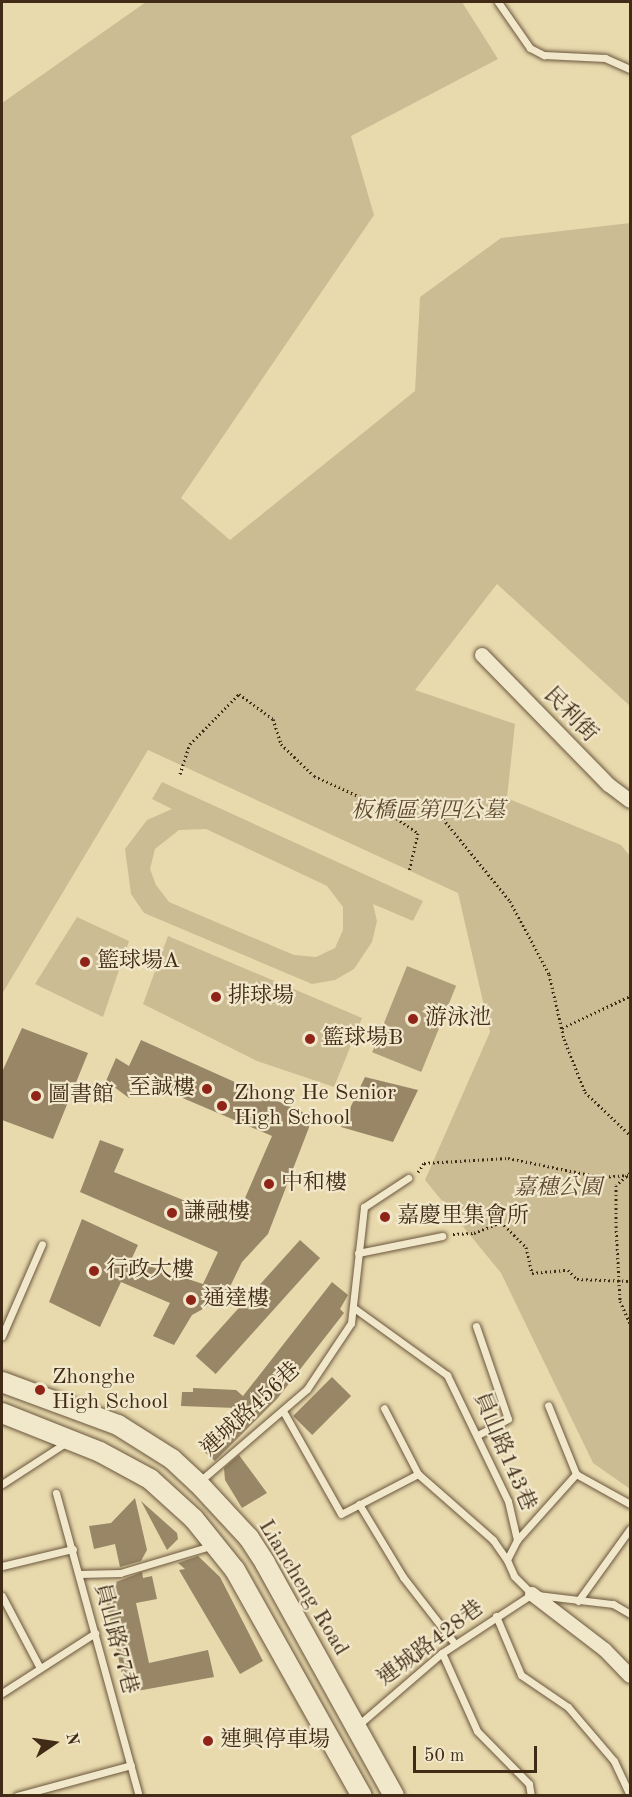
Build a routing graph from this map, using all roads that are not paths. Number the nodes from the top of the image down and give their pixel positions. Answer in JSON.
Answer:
{"nodes":[{"id":1,"x":498,"y":2,"type":"edge"},
{"id":2,"x":630,"y":69,"type":"edge"},
{"id":3,"x":482,"y":655,"type":"dead end"},
{"id":4,"x":630,"y":801,"type":"edge"},
{"id":5,"x":408,"y":1178,"type":"road end"},
{"id":6,"x":442,"y":1236,"type":"road end"},
{"id":7,"x":42,"y":1244,"type":"dead end"},
{"id":8,"x":358,"y":1252,"type":"junction"},
{"id":9,"x":354,"y":1308,"type":"junction"},
{"id":10,"x":476,"y":1326,"type":"dead end"},
{"id":11,"x":2,"y":1336,"type":"edge"},
{"id":12,"x":2,"y":1382,"type":"edge"},
{"id":13,"x":548,"y":1405,"type":"dead end"},
{"id":14,"x":384,"y":1408,"type":"dead end"},
{"id":15,"x":283,"y":1411,"type":"junction"},
{"id":16,"x":2,"y":1413,"type":"edge"},
{"id":17,"x":478,"y":1435,"type":"junction"},
{"id":18,"x":70,"y":1438,"type":"junction"},
{"id":19,"x":418,"y":1474,"type":"junction"},
{"id":20,"x":576,"y":1474,"type":"junction"},
{"id":21,"x":198,"y":1483,"type":"junction"},
{"id":22,"x":2,"y":1484,"type":"edge"},
{"id":23,"x":56,"y":1493,"type":"dead end"},
{"id":24,"x":359,"y":1504,"type":"junction"},
{"id":25,"x":630,"y":1504,"type":"edge"},
{"id":26,"x":630,"y":1528,"type":"edge"},
{"id":27,"x":517,"y":1540,"type":"junction"},
{"id":28,"x":216,"y":1545,"type":"junction"},
{"id":29,"x":73,"y":1549,"type":"junction"},
{"id":30,"x":507,"y":1560,"type":"junction"},
{"id":31,"x":2,"y":1566,"type":"edge"},
{"id":32,"x":79,"y":1575,"type":"junction"},
{"id":33,"x":532,"y":1594,"type":"junction"},
{"id":34,"x":2,"y":1596,"type":"edge"},
{"id":35,"x":578,"y":1601,"type":"junction"},
{"id":36,"x":630,"y":1614,"type":"edge"},
{"id":37,"x":496,"y":1616,"type":"junction"},
{"id":38,"x":95,"y":1633,"type":"junction"},
{"id":39,"x":455,"y":1644,"type":"junction"},
{"id":40,"x":442,"y":1653,"type":"junction"},
{"id":41,"x":40,"y":1668,"type":"junction"},
{"id":42,"x":630,"y":1676,"type":"edge"},
{"id":43,"x":2,"y":1693,"type":"edge"},
{"id":44,"x":356,"y":1726,"type":"junction"},
{"id":45,"x":131,"y":1765,"type":"junction"},
{"id":46,"x":17,"y":1796,"type":"edge"},
{"id":47,"x":139,"y":1796,"type":"edge"},
{"id":48,"x":362,"y":1796,"type":"edge"},
{"id":49,"x":394,"y":1796,"type":"edge"},
{"id":50,"x":531,"y":1796,"type":"edge"},
{"id":51,"x":630,"y":1796,"type":"edge"}],
"edges":[{"from":1,"to":2,"type":"lane"},
{"from":3,"to":4,"type":"street","name":"民利街"},
{"from":5,"to":8,"type":"lane","name":"連城路456巷"},
{"from":6,"to":8,"type":"lane"},
{"from":7,"to":11,"type":"lane"},
{"from":8,"to":9,"type":"lane","name":"連城路456巷"},
{"from":9,"to":15,"type":"lane","name":"連城路456巷"},
{"from":9,"to":17,"type":"lane","name":"員山路143巷"},
{"from":10,"to":17,"type":"lane"},
{"from":12,"to":21,"type":"main road","name":"Liancheng Road"},
{"from":13,"to":20,"type":"lane"},
{"from":14,"to":19,"type":"lane"},
{"from":15,"to":21,"type":"lane","name":"連城路456巷"},
{"from":15,"to":24,"type":"lane"},
{"from":16,"to":18,"type":"main road"},
{"from":17,"to":27,"type":"lane","name":"員山路143巷"},
{"from":18,"to":22,"type":"lane"},
{"from":18,"to":28,"type":"main road"},
{"from":19,"to":24,"type":"lane"},
{"from":19,"to":30,"type":"lane"},
{"from":20,"to":25,"type":"lane"},
{"from":20,"to":27,"type":"lane"},
{"from":21,"to":44,"type":"main road","name":"Liancheng Road"},
{"from":23,"to":29,"type":"lane","name":"員山路77巷"},
{"from":24,"to":39,"type":"lane"},
{"from":26,"to":35,"type":"lane"},
{"from":27,"to":30,"type":"lane","name":"員山路143巷"},
{"from":28,"to":32,"type":"lane"},
{"from":28,"to":48,"type":"main road"},
{"from":29,"to":31,"type":"lane"},
{"from":29,"to":32,"type":"lane","name":"員山路77巷"},
{"from":30,"to":33,"type":"lane"},
{"from":32,"to":38,"type":"lane","name":"員山路77巷"},
{"from":33,"to":35,"type":"lane"},
{"from":33,"to":37,"type":"lane","name":"連城路428巷"},
{"from":33,"to":42,"type":"street"},
{"from":34,"to":41,"type":"lane"},
{"from":35,"to":36,"type":"lane"},
{"from":37,"to":39,"type":"lane","name":"連城路428巷"},
{"from":37,"to":51,"type":"lane"},
{"from":38,"to":41,"type":"lane"},
{"from":38,"to":45,"type":"lane","name":"員山路77巷"},
{"from":39,"to":40,"type":"lane","name":"連城路428巷"},
{"from":40,"to":44,"type":"lane","name":"連城路428巷"},
{"from":40,"to":50,"type":"lane"},
{"from":41,"to":43,"type":"lane"},
{"from":44,"to":49,"type":"main road","name":"Liancheng Road"},
{"from":45,"to":46,"type":"lane"},
{"from":45,"to":47,"type":"lane","name":"員山路77巷"}]}
